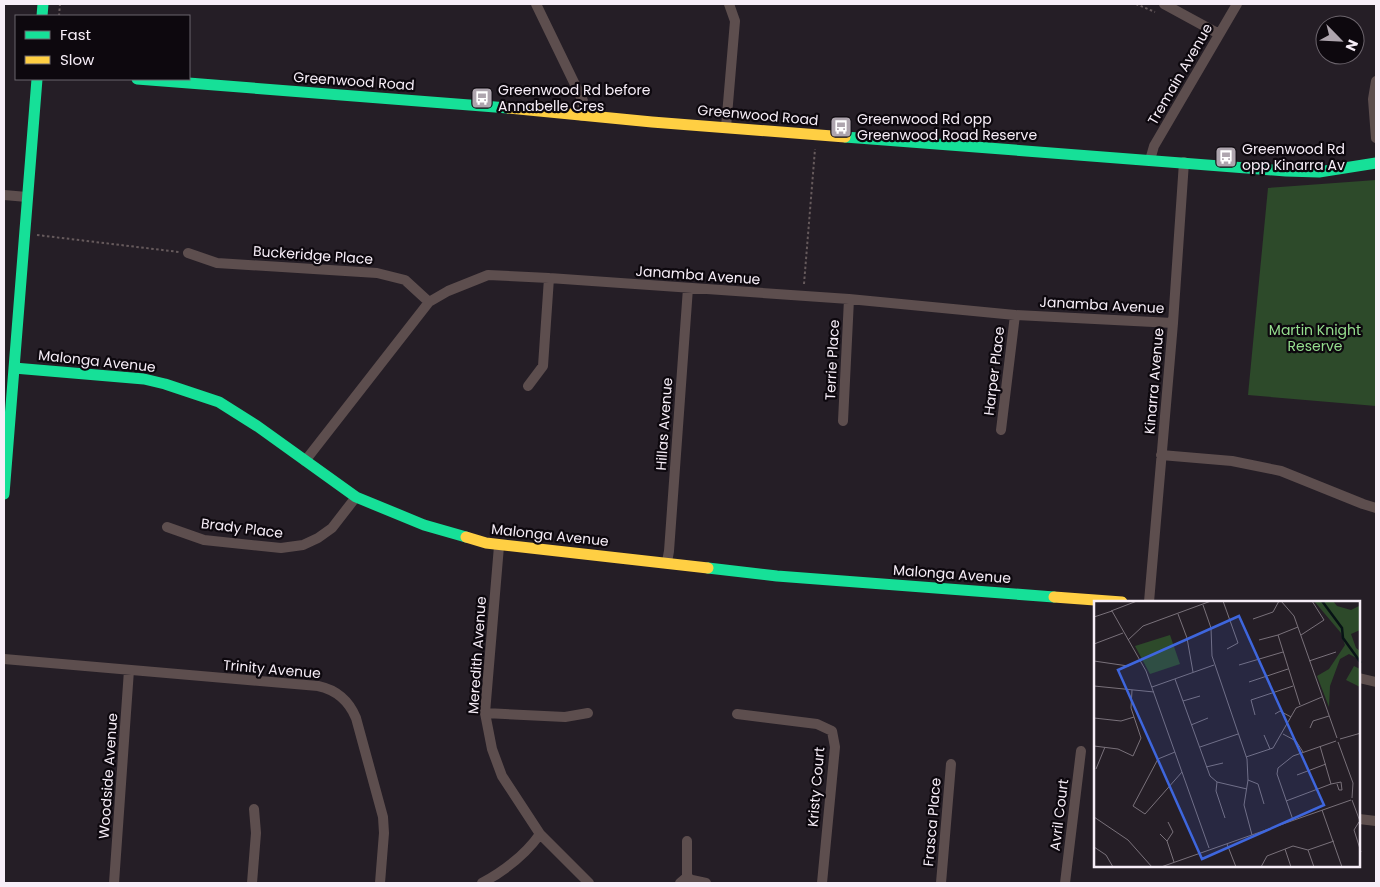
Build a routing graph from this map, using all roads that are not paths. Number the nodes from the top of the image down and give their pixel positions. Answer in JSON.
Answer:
{"nodes":[{"id":1,"x":536,"y":4,"type":"edge"},
{"id":2,"x":729,"y":4,"type":"edge"},
{"id":3,"x":1164,"y":4,"type":"edge"},
{"id":4,"x":1237,"y":4,"type":"edge"},
{"id":5,"x":1219,"y":34,"type":"junction"},
{"id":6,"x":36,"y":80,"type":"edge"},
{"id":7,"x":150,"y":80,"type":"edge"},
{"id":8,"x":1376,"y":81,"type":"edge"},
{"id":9,"x":582,"y":116,"type":"junction"},
{"id":10,"x":726,"y":127,"type":"junction"},
{"id":11,"x":1376,"y":138,"type":"edge"},
{"id":12,"x":1150,"y":160,"type":"junction"},
{"id":13,"x":1184,"y":162,"type":"junction"},
{"id":14,"x":1376,"y":163,"type":"edge"},
{"id":15,"x":4,"y":195,"type":"edge"},
{"id":16,"x":27,"y":197,"type":"junction"},
{"id":17,"x":188,"y":253,"type":"road end"},
{"id":18,"x":550,"y":278,"type":"junction"},
{"id":19,"x":688,"y":288,"type":"junction"},
{"id":20,"x":849,"y":299,"type":"junction"},
{"id":21,"x":429,"y":302,"type":"junction"},
{"id":22,"x":1015,"y":314,"type":"junction"},
{"id":23,"x":1173,"y":323,"type":"junction"},
{"id":24,"x":14,"y":368,"type":"junction"},
{"id":25,"x":528,"y":386,"type":"dead end"},
{"id":26,"x":843,"y":421,"type":"dead end"},
{"id":27,"x":1001,"y":430,"type":"dead end"},
{"id":28,"x":1161,"y":455,"type":"junction"},
{"id":29,"x":305,"y":462,"type":"junction"},
{"id":30,"x":4,"y":494,"type":"edge"},
{"id":31,"x":356,"y":497,"type":"junction"},
{"id":32,"x":1376,"y":508,"type":"edge"},
{"id":33,"x":167,"y":526,"type":"dead end"},
{"id":34,"x":499,"y":546,"type":"junction"},
{"id":35,"x":666,"y":562,"type":"junction"},
{"id":36,"x":1109,"y":601,"type":"edge"},
{"id":37,"x":1149,"y":601,"type":"edge"},
{"id":38,"x":4,"y":659,"type":"edge"},
{"id":39,"x":129,"y":670,"type":"junction"},
{"id":40,"x":1360,"y":678,"type":"edge"},
{"id":41,"x":1376,"y":682,"type":"edge"},
{"id":42,"x":485,"y":713,"type":"junction"},
{"id":43,"x":588,"y":714,"type":"dead end"},
{"id":44,"x":737,"y":714,"type":"dead end"},
{"id":45,"x":1081,"y":751,"type":"dead end"},
{"id":46,"x":951,"y":764,"type":"dead end"},
{"id":47,"x":254,"y":809,"type":"dead end"},
{"id":48,"x":1360,"y":820,"type":"edge"},
{"id":49,"x":1376,"y":821,"type":"edge"},
{"id":50,"x":540,"y":834,"type":"junction"},
{"id":51,"x":687,"y":841,"type":"dead end"},
{"id":52,"x":683,"y":880,"type":"edge"},
{"id":53,"x":114,"y":883,"type":"edge"},
{"id":54,"x":252,"y":883,"type":"edge"},
{"id":55,"x":380,"y":883,"type":"edge"},
{"id":56,"x":482,"y":883,"type":"edge"},
{"id":57,"x":589,"y":883,"type":"edge"},
{"id":58,"x":706,"y":883,"type":"edge"},
{"id":59,"x":822,"y":883,"type":"edge"},
{"id":60,"x":941,"y":883,"type":"edge"},
{"id":61,"x":1065,"y":883,"type":"edge"}],
"edges":[{"from":1,"to":9,"type":"street"},
{"from":2,"to":10,"type":"street"},
{"from":3,"to":5,"type":"street"},
{"from":4,"to":5,"type":"street","name":"Tremain Avenue"},
{"from":5,"to":12,"type":"street","name":"Tremain Avenue"},
{"from":6,"to":16,"type":"street"},
{"from":7,"to":9,"type":"street","name":"Greenwood Road"},
{"from":8,"to":11,"type":"street"},
{"from":9,"to":10,"type":"street","name":"Greenwood Road"},
{"from":10,"to":12,"type":"street","name":"Greenwood Road"},
{"from":12,"to":13,"type":"street","name":"Greenwood Road"},
{"from":13,"to":14,"type":"street","name":"Greenwood Road"},
{"from":13,"to":23,"type":"street","name":"Kinarra Avenue"},
{"from":15,"to":16,"type":"street"},
{"from":16,"to":24,"type":"street"},
{"from":17,"to":21,"type":"street","name":"Buckeridge Place"},
{"from":18,"to":19,"type":"street","name":"Janamba Avenue"},
{"from":18,"to":21,"type":"street","name":"Janamba Avenue"},
{"from":18,"to":25,"type":"street"},
{"from":19,"to":20,"type":"street","name":"Janamba Avenue"},
{"from":19,"to":35,"type":"street","name":"Hillas Avenue"},
{"from":20,"to":22,"type":"street","name":"Janamba Avenue"},
{"from":20,"to":26,"type":"street","name":"Terrie Place"},
{"from":21,"to":29,"type":"street","name":"Janamba Avenue"},
{"from":22,"to":23,"type":"street","name":"Janamba Avenue"},
{"from":22,"to":27,"type":"street","name":"Harper Place"},
{"from":23,"to":28,"type":"street","name":"Kinarra Avenue"},
{"from":24,"to":29,"type":"street","name":"Malonga Avenue"},
{"from":24,"to":30,"type":"street"},
{"from":28,"to":32,"type":"street"},
{"from":28,"to":37,"type":"street","name":"Kinarra Avenue"},
{"from":29,"to":31,"type":"street","name":"Malonga Avenue"},
{"from":31,"to":33,"type":"street","name":"Brady Place"},
{"from":31,"to":34,"type":"street","name":"Malonga Avenue"},
{"from":34,"to":35,"type":"street","name":"Malonga Avenue"},
{"from":34,"to":42,"type":"street","name":"Meredith Avenue"},
{"from":35,"to":36,"type":"street","name":"Malonga Avenue"},
{"from":38,"to":39,"type":"street","name":"Trinity Avenue"},
{"from":39,"to":53,"type":"street","name":"Woodside Avenue"},
{"from":39,"to":55,"type":"street","name":"Trinity Avenue"},
{"from":40,"to":41,"type":"street"},
{"from":42,"to":43,"type":"street"},
{"from":42,"to":50,"type":"street","name":"Meredith Avenue"},
{"from":44,"to":59,"type":"street","name":"Kristy Court"},
{"from":45,"to":61,"type":"street","name":"Avril Court"},
{"from":46,"to":60,"type":"street","name":"Frasca Place"},
{"from":47,"to":54,"type":"street"},
{"from":48,"to":49,"type":"street"},
{"from":50,"to":56,"type":"street"},
{"from":50,"to":57,"type":"street","name":"Meredith Avenue"},
{"from":51,"to":52,"type":"street"},
{"from":52,"to":58,"type":"street"}]}
